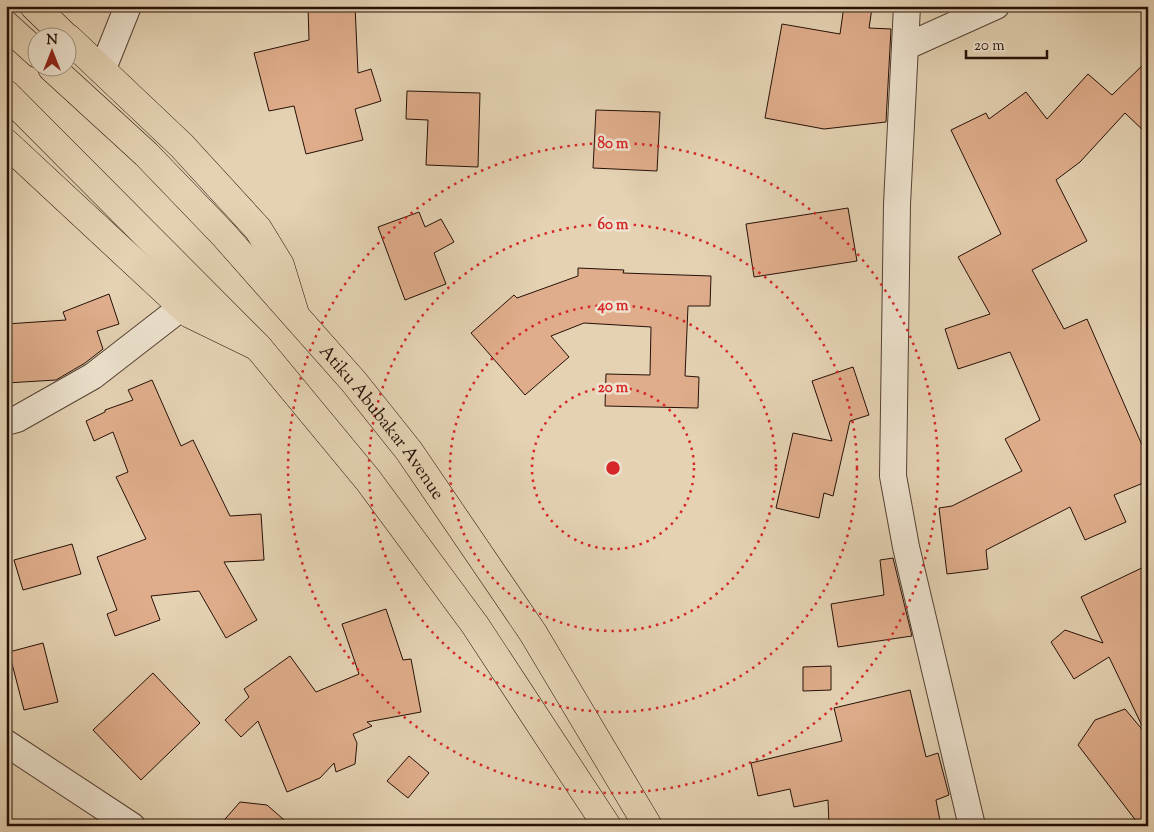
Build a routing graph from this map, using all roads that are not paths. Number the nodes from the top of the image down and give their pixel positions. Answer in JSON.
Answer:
{"nodes":[{"id":1,"x":34,"y":6,"type":"edge"},
{"id":2,"x":128,"y":6,"type":"edge"},
{"id":3,"x":907,"y":6,"type":"edge"},
{"id":4,"x":996,"y":6,"type":"edge"},
{"id":5,"x":6,"y":25,"type":"edge"},
{"id":6,"x":57,"y":28,"type":"edge"},
{"id":7,"x":28,"y":45,"type":"edge"},
{"id":8,"x":905,"y":47,"type":"junction"},
{"id":9,"x":78,"y":48,"type":"edge"},
{"id":10,"x":102,"y":71,"type":"junction"},
{"id":11,"x":63,"y":78,"type":"edge"},
{"id":12,"x":6,"y":94,"type":"edge"},
{"id":13,"x":6,"y":143,"type":"edge"},
{"id":14,"x":182,"y":307,"type":"junction"},
{"id":15,"x":295,"y":314,"type":"junction"},
{"id":16,"x":258,"y":347,"type":"junction"},
{"id":17,"x":6,"y":422,"type":"edge"},
{"id":18,"x":6,"y":743,"type":"edge"},
{"id":19,"x":132,"y":826,"type":"edge"},
{"id":20,"x":607,"y":826,"type":"edge"},
{"id":21,"x":648,"y":826,"type":"edge"},
{"id":22,"x":972,"y":826,"type":"edge"}],
"edges":[{"from":1,"to":6,"type":"main road"},
{"from":2,"to":10,"type":"street"},
{"from":3,"to":8,"type":"street"},
{"from":4,"to":8,"type":"street"},
{"from":5,"to":7,"type":"main road"},
{"from":8,"to":22,"type":"street"},
{"from":9,"to":10,"type":"main road"},
{"from":10,"to":15,"type":"main road"},
{"from":11,"to":15,"type":"main road","name":"Atiku Abubakar Avenue"},
{"from":12,"to":16,"type":"main road"},
{"from":13,"to":14,"type":"main road"},
{"from":14,"to":16,"type":"main road"},
{"from":14,"to":17,"type":"street"},
{"from":15,"to":21,"type":"main road","name":"Atiku Abubakar Avenue"},
{"from":16,"to":20,"type":"main road"},
{"from":18,"to":19,"type":"street"}]}
